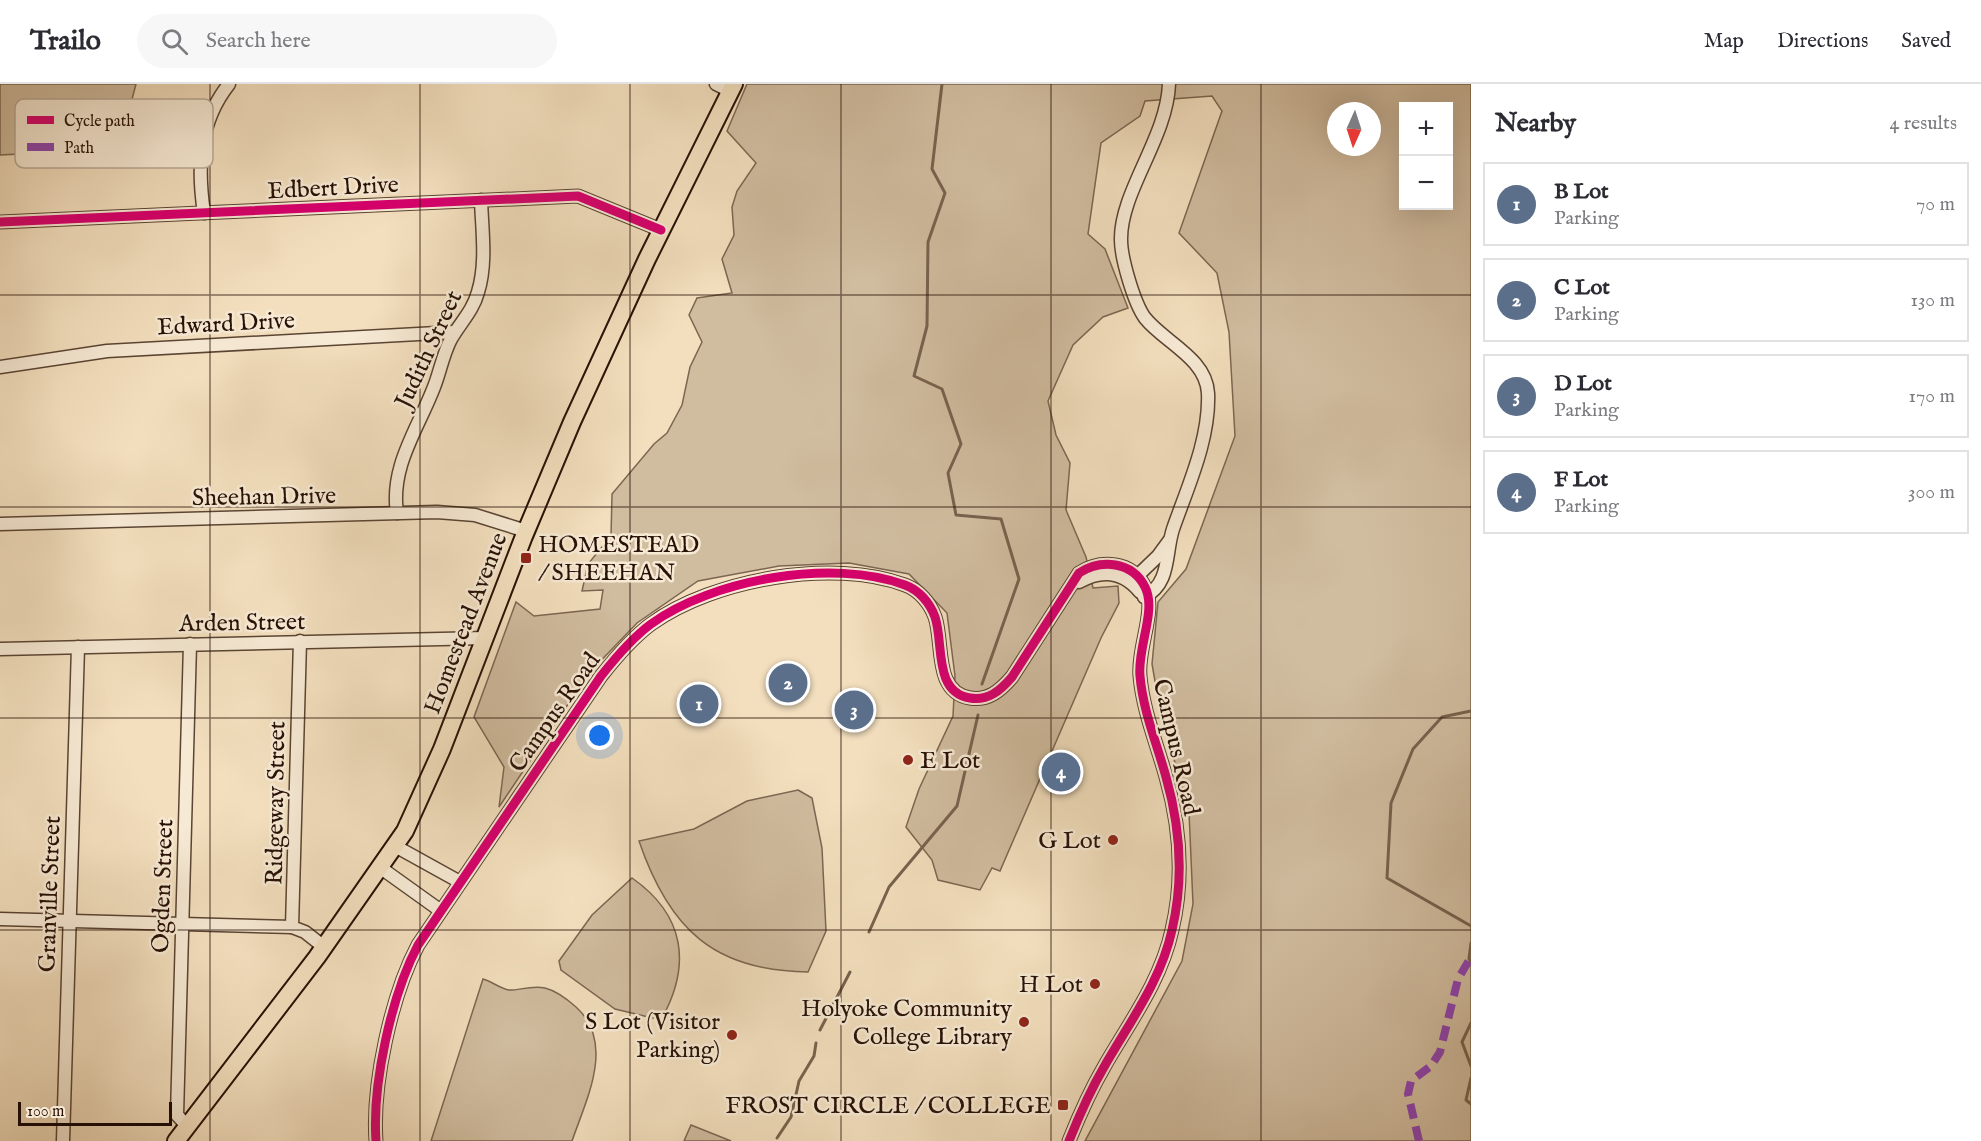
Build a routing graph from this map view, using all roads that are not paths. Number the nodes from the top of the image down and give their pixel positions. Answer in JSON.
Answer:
{"nodes":[{"id":1,"x":229,"y":84,"type":"edge"},
{"id":2,"x":1169,"y":84,"type":"edge"},
{"id":3,"x":726,"y":86,"type":"edge"},
{"id":4,"x":213,"y":108,"type":"edge"},
{"id":5,"x":201,"y":168,"type":"edge"},
{"id":6,"x":481,"y":200,"type":"junction"},
{"id":7,"x":204,"y":213,"type":"junction"},
{"id":8,"x":0,"y":222,"type":"edge"},
{"id":9,"x":661,"y":230,"type":"junction"},
{"id":10,"x":455,"y":333,"type":"junction"},
{"id":11,"x":0,"y":367,"type":"edge"},
{"id":12,"x":397,"y":513,"type":"junction"},
{"id":13,"x":0,"y":524,"type":"edge"},
{"id":14,"x":526,"y":531,"type":"junction"},
{"id":15,"x":1170,"y":540,"type":"junction"},
{"id":16,"x":1134,"y":579,"type":"junction"},
{"id":17,"x":1145,"y":596,"type":"junction"},
{"id":18,"x":485,"y":638,"type":"junction"},
{"id":19,"x":300,"y":641,"type":"junction"},
{"id":20,"x":190,"y":644,"type":"junction"},
{"id":21,"x":78,"y":648,"type":"junction"},
{"id":22,"x":0,"y":649,"type":"edge"},
{"id":23,"x":395,"y":846,"type":"junction"},
{"id":24,"x":381,"y":868,"type":"junction"},
{"id":25,"x":460,"y":882,"type":"junction"},
{"id":26,"x":441,"y":911,"type":"junction"},
{"id":27,"x":0,"y":919,"type":"edge"},
{"id":28,"x":69,"y":921,"type":"junction"},
{"id":29,"x":182,"y":923,"type":"junction"},
{"id":30,"x":292,"y":927,"type":"junction"},
{"id":31,"x":324,"y":947,"type":"junction"},
{"id":32,"x":187,"y":1126,"type":"junction"},
{"id":33,"x":63,"y":1141,"type":"edge"},
{"id":34,"x":176,"y":1141,"type":"edge"},
{"id":35,"x":376,"y":1141,"type":"edge"},
{"id":36,"x":1069,"y":1141,"type":"edge"}],
"edges":[{"from":1,"to":4,"type":"street"},
{"from":2,"to":15,"type":"street"},
{"from":3,"to":9,"type":"main road","name":"Homestead Avenue"},
{"from":5,"to":7,"type":"street"},
{"from":6,"to":7,"type":"street","name":"Edbert Drive"},
{"from":6,"to":9,"type":"street","name":"Edbert Drive"},
{"from":6,"to":10,"type":"street","name":"Judith Street"},
{"from":7,"to":8,"type":"street","name":"Edbert Drive"},
{"from":9,"to":14,"type":"main road","name":"Homestead Avenue"},
{"from":10,"to":11,"type":"street","name":"Edward Drive"},
{"from":10,"to":12,"type":"street","name":"Judith Street"},
{"from":12,"to":13,"type":"street","name":"Sheehan Drive"},
{"from":12,"to":14,"type":"street","name":"Sheehan Drive"},
{"from":14,"to":18,"type":"main road","name":"Homestead Avenue"},
{"from":15,"to":16,"type":"street"},
{"from":15,"to":17,"type":"street"},
{"from":16,"to":17,"type":"street","name":"Campus Road"},
{"from":16,"to":25,"type":"street","name":"Campus Road"},
{"from":17,"to":36,"type":"street","name":"Campus Road"},
{"from":18,"to":19,"type":"street","name":"Arden Street"},
{"from":18,"to":23,"type":"main road","name":"Homestead Avenue"},
{"from":19,"to":20,"type":"street","name":"Arden Street"},
{"from":19,"to":30,"type":"street","name":"Ridgeway Street"},
{"from":20,"to":21,"type":"street","name":"Arden Street"},
{"from":20,"to":29,"type":"street","name":"Ogden Street"},
{"from":21,"to":22,"type":"street","name":"Arden Street"},
{"from":21,"to":28,"type":"street","name":"Granville Street"},
{"from":23,"to":24,"type":"main road","name":"Homestead Avenue"},
{"from":23,"to":25,"type":"street"},
{"from":24,"to":26,"type":"street"},
{"from":24,"to":31,"type":"main road","name":"Homestead Avenue"},
{"from":25,"to":26,"type":"street","name":"Campus Road"},
{"from":26,"to":35,"type":"street","name":"Campus Road"},
{"from":27,"to":28,"type":"street"},
{"from":28,"to":29,"type":"street"},
{"from":28,"to":33,"type":"street","name":"Granville Street"},
{"from":29,"to":30,"type":"street"},
{"from":29,"to":32,"type":"street","name":"Ogden Street"},
{"from":30,"to":31,"type":"street"},
{"from":31,"to":32,"type":"main road","name":"Homestead Avenue"},
{"from":32,"to":34,"type":"main road","name":"Homestead Avenue"}]}
